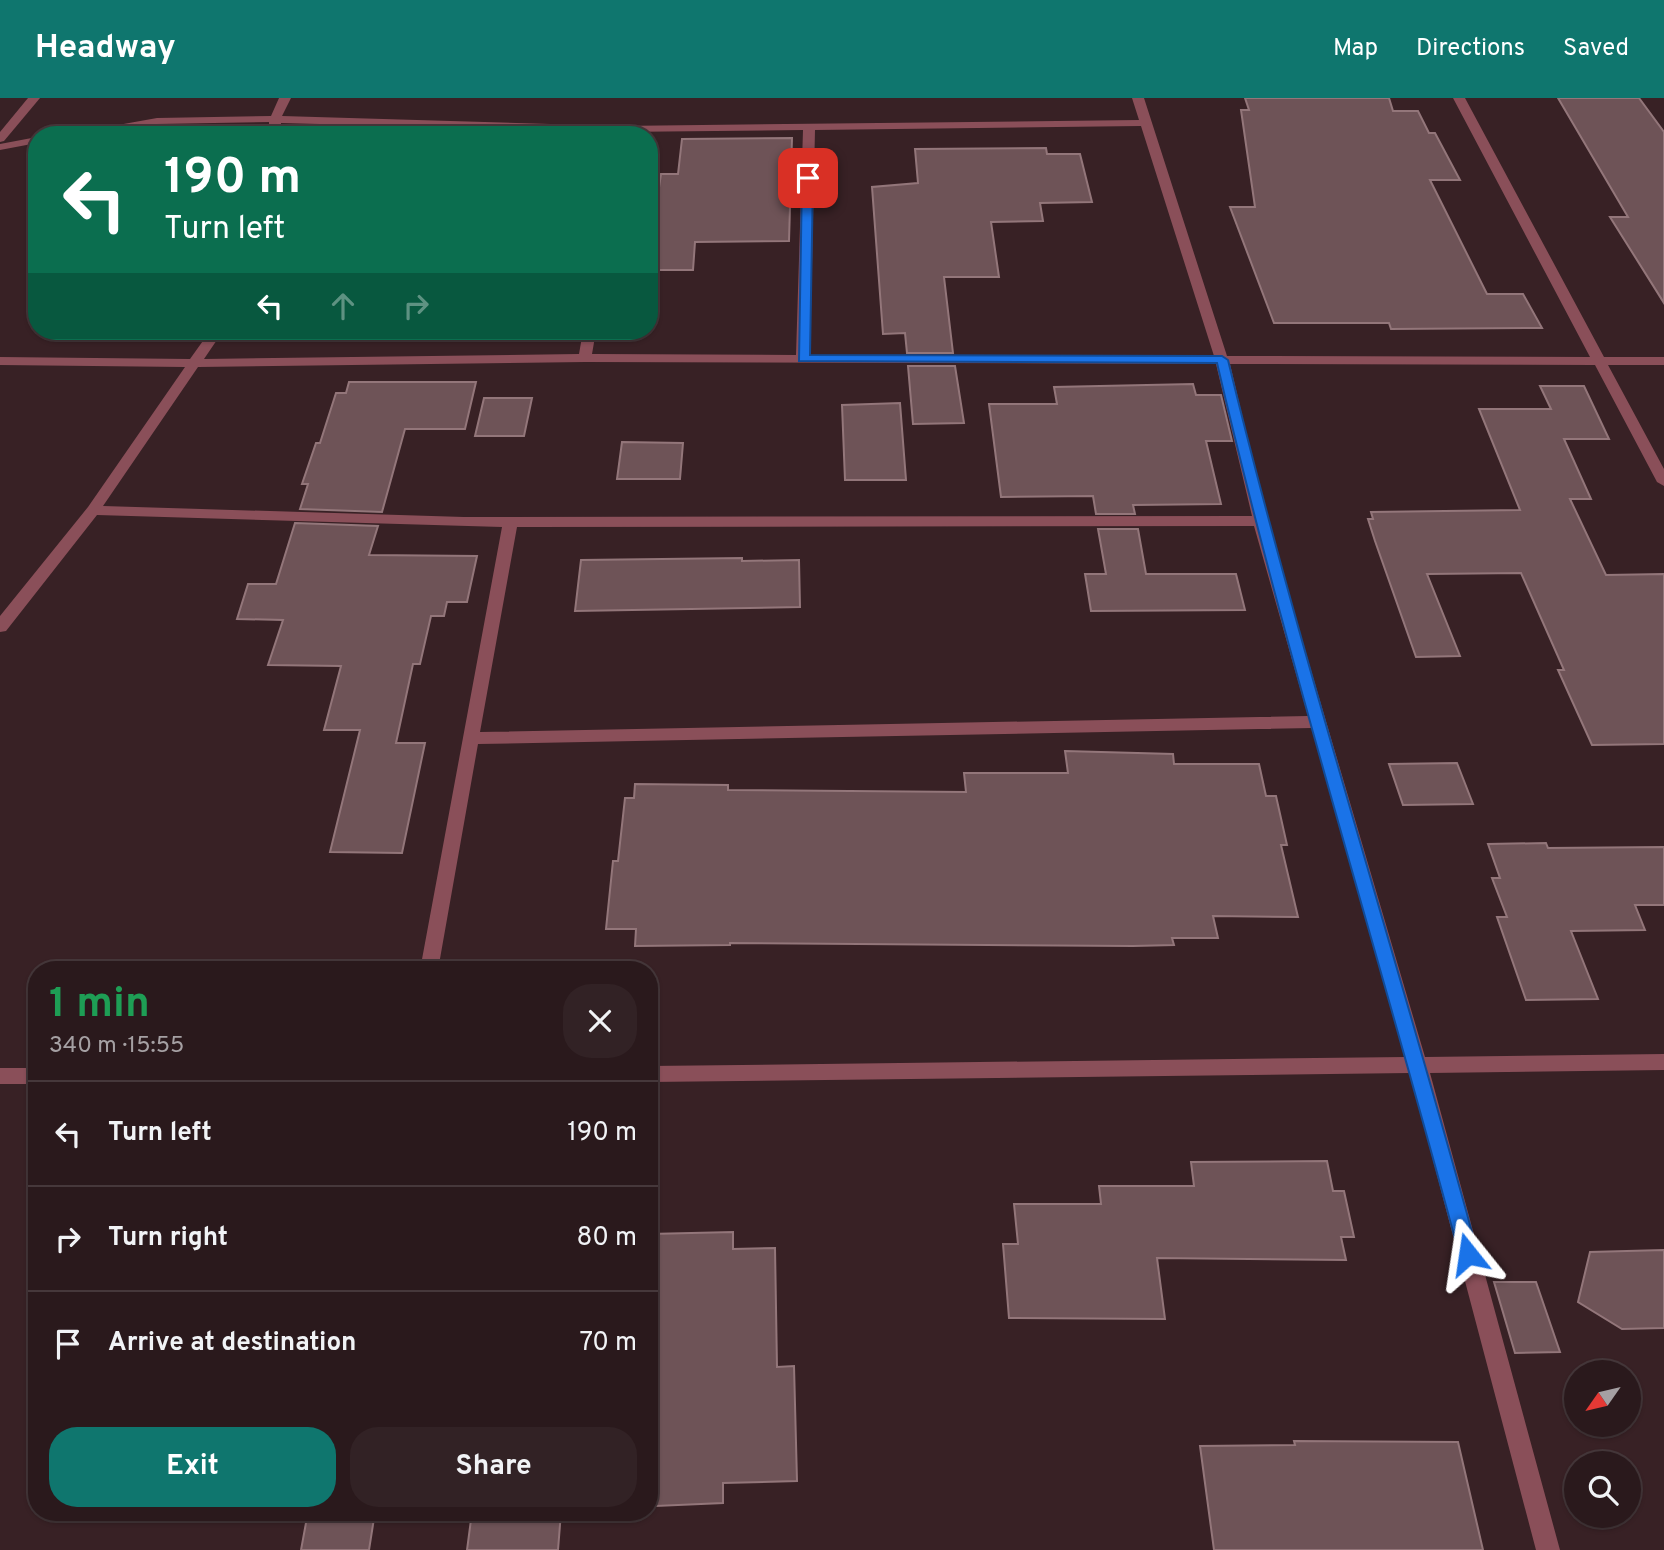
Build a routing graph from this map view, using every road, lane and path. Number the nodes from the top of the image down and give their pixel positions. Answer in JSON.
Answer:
{"nodes":[{"id":1,"x":34,"y":98,"type":"edge"},
{"id":2,"x":285,"y":98,"type":"edge"},
{"id":3,"x":1138,"y":98,"type":"edge"},
{"id":4,"x":1459,"y":98,"type":"edge"},
{"id":5,"x":275,"y":119,"type":"junction"},
{"id":6,"x":1145,"y":123,"type":"junction"},
{"id":7,"x":125,"y":126,"type":"edge"},
{"id":8,"x":275,"y":126,"type":"edge"},
{"id":9,"x":459,"y":126,"type":"edge"},
{"id":10,"x":809,"y":126,"type":"junction"},
{"id":11,"x":658,"y":131,"type":"edge"},
{"id":12,"x":0,"y":139,"type":"edge"},
{"id":13,"x":28,"y":142,"type":"edge"},
{"id":14,"x":0,"y":147,"type":"edge"},
{"id":15,"x":210,"y":340,"type":"edge"},
{"id":16,"x":588,"y":340,"type":"edge"},
{"id":17,"x":585,"y":358,"type":"junction"},
{"id":18,"x":803,"y":358,"type":"junction"},
{"id":19,"x":1222,"y":360,"type":"junction"},
{"id":20,"x":0,"y":361,"type":"edge"},
{"id":21,"x":1599,"y":361,"type":"junction"},
{"id":22,"x":1664,"y":361,"type":"edge"},
{"id":23,"x":195,"y":363,"type":"junction"},
{"id":24,"x":1664,"y":482,"type":"edge"},
{"id":25,"x":93,"y":510,"type":"junction"},
{"id":26,"x":1260,"y":521,"type":"junction"},
{"id":27,"x":509,"y":522,"type":"junction"},
{"id":28,"x":0,"y":627,"type":"edge"},
{"id":29,"x":1318,"y":722,"type":"junction"},
{"id":30,"x":471,"y":738,"type":"junction"},
{"id":31,"x":431,"y":961,"type":"edge"},
{"id":32,"x":1664,"y":1062,"type":"edge"},
{"id":33,"x":1418,"y":1065,"type":"junction"},
{"id":34,"x":658,"y":1074,"type":"edge"},
{"id":35,"x":0,"y":1076,"type":"edge"},
{"id":36,"x":28,"y":1076,"type":"edge"},
{"id":37,"x":1548,"y":1550,"type":"edge"}],
"edges":[{"from":1,"to":12,"type":"street"},
{"from":2,"to":5,"type":"street"},
{"from":3,"to":6,"type":"street"},
{"from":4,"to":21,"type":"street"},
{"from":5,"to":7,"type":"street"},
{"from":5,"to":8,"type":"street"},
{"from":5,"to":9,"type":"street"},
{"from":6,"to":10,"type":"street"},
{"from":6,"to":19,"type":"street"},
{"from":10,"to":11,"type":"street"},
{"from":10,"to":18,"type":"street"},
{"from":13,"to":14,"type":"street"},
{"from":15,"to":23,"type":"street"},
{"from":16,"to":17,"type":"street"},
{"from":17,"to":18,"type":"street"},
{"from":17,"to":23,"type":"street"},
{"from":18,"to":19,"type":"street"},
{"from":19,"to":21,"type":"street"},
{"from":19,"to":26,"type":"street"},
{"from":20,"to":23,"type":"street"},
{"from":21,"to":22,"type":"street"},
{"from":21,"to":24,"type":"street"},
{"from":23,"to":25,"type":"street"},
{"from":25,"to":27,"type":"street"},
{"from":25,"to":28,"type":"street"},
{"from":26,"to":27,"type":"street"},
{"from":26,"to":29,"type":"street"},
{"from":27,"to":30,"type":"street"},
{"from":29,"to":30,"type":"street"},
{"from":29,"to":33,"type":"street"},
{"from":30,"to":31,"type":"street"},
{"from":32,"to":33,"type":"street"},
{"from":33,"to":34,"type":"street"},
{"from":33,"to":37,"type":"street"},
{"from":35,"to":36,"type":"street"}]}
